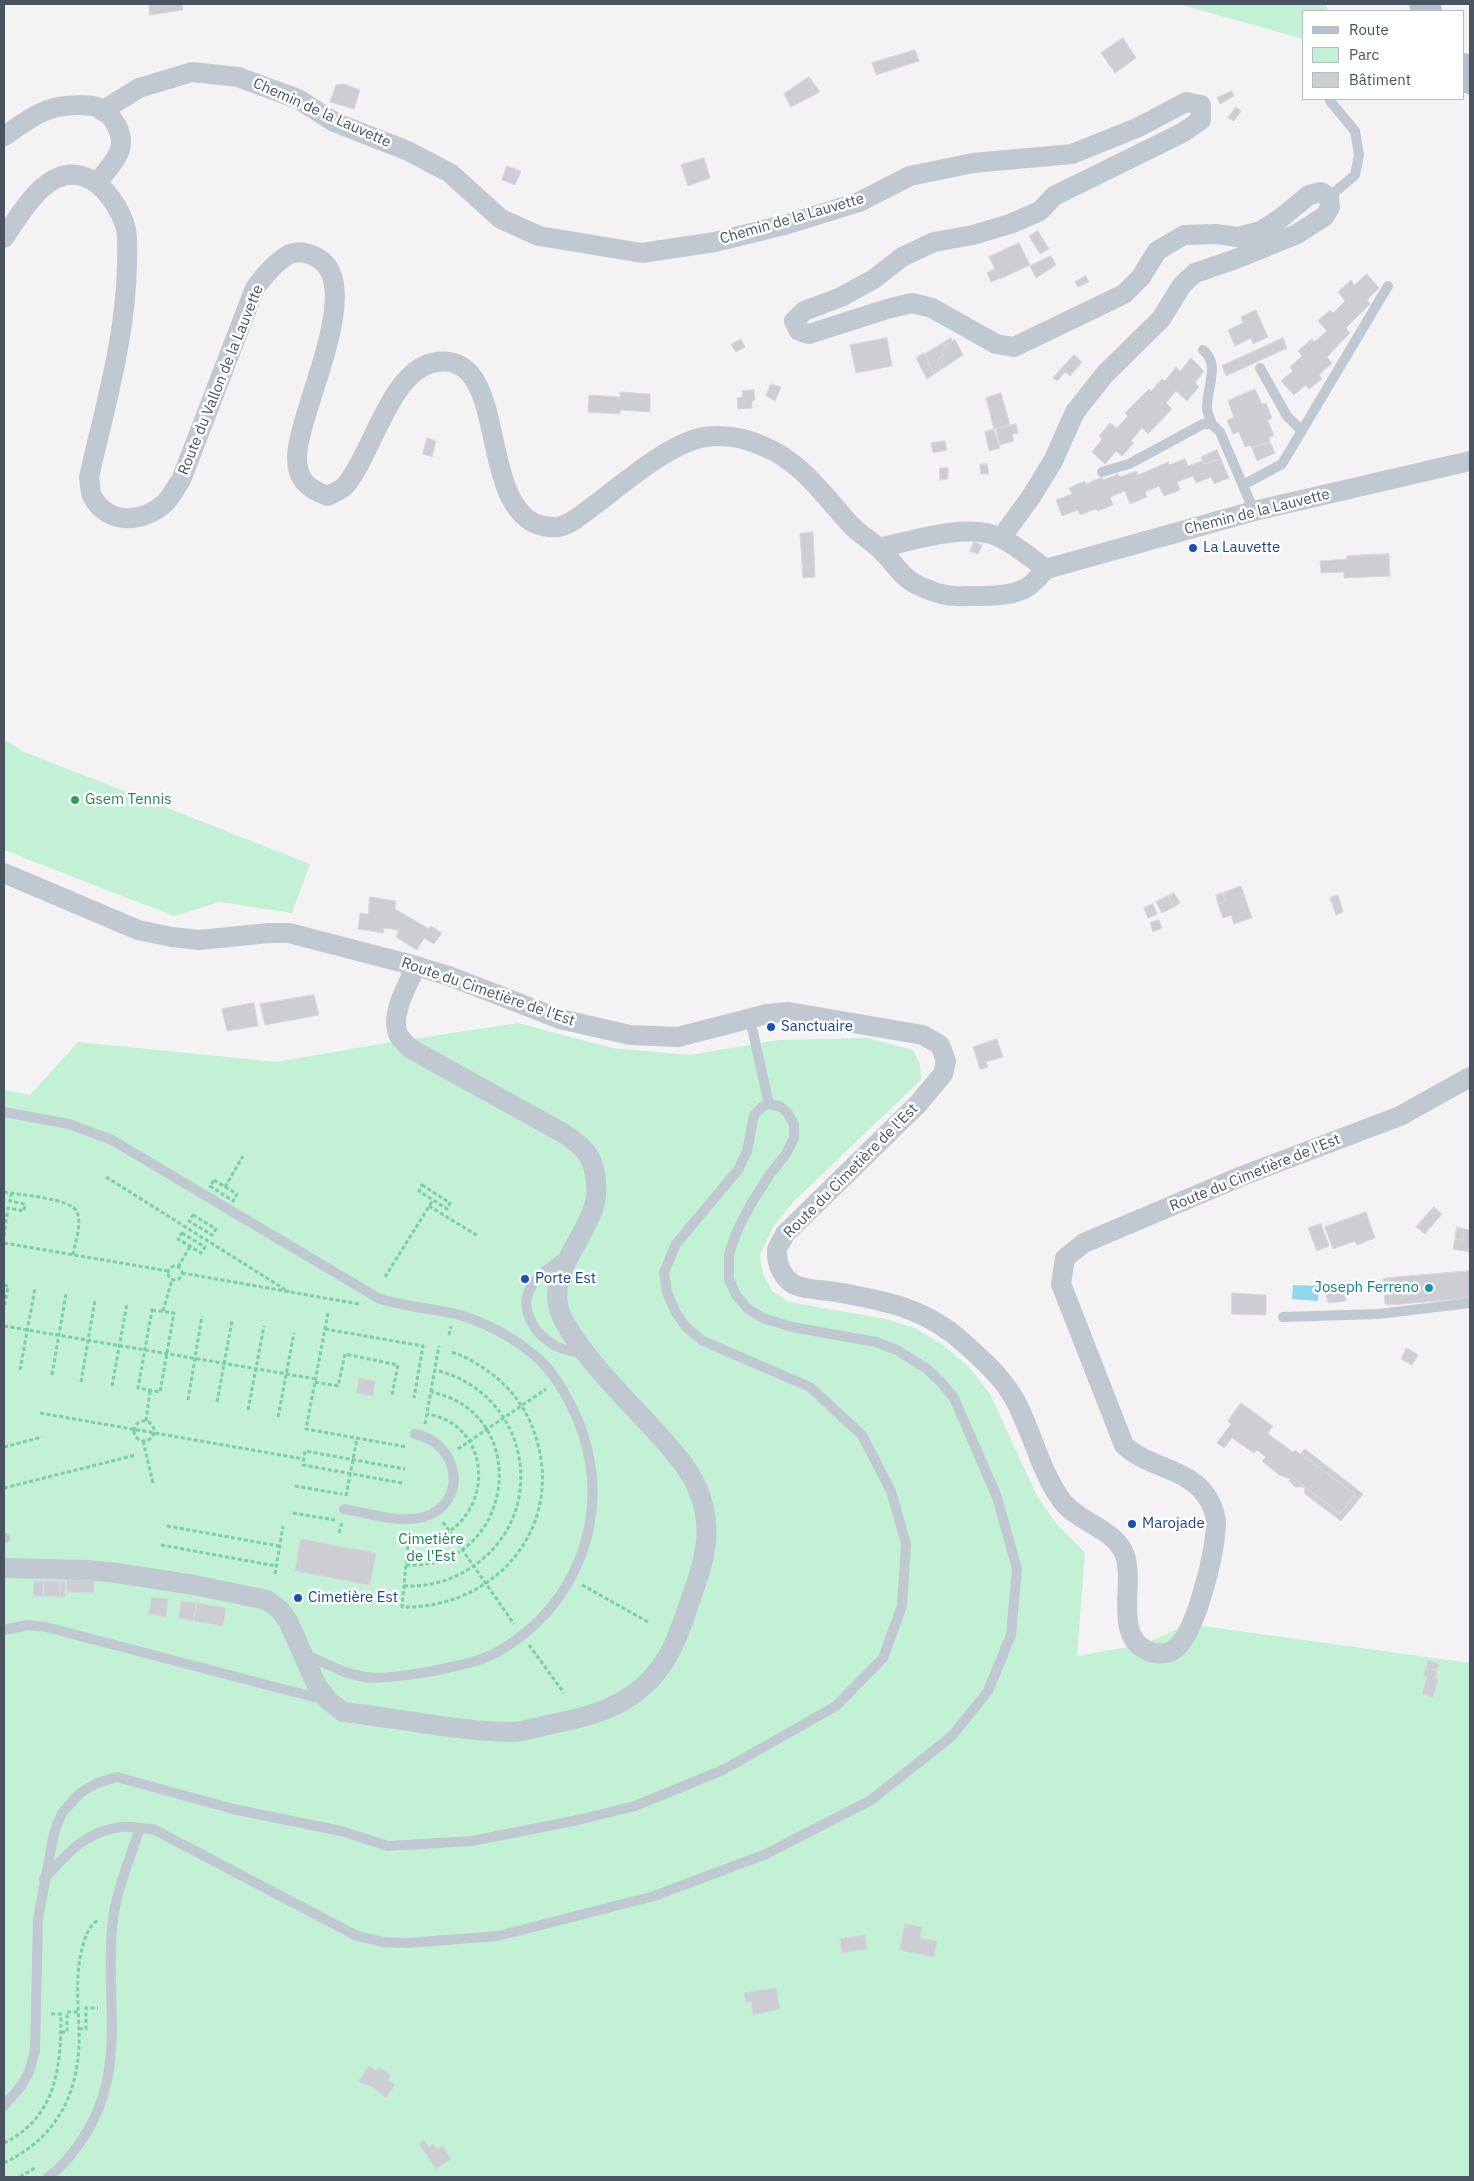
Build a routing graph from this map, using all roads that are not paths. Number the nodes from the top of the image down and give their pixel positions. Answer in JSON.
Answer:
{"nodes":[{"id":1,"x":1464,"y":69,"type":"edge"},
{"id":2,"x":1470,"y":80,"type":"edge"},
{"id":3,"x":1330,"y":101,"type":"dead end"},
{"id":4,"x":102,"y":111,"type":"junction"},
{"id":5,"x":4,"y":136,"type":"edge"},
{"id":6,"x":97,"y":183,"type":"junction"},
{"id":7,"x":1329,"y":197,"type":"junction"},
{"id":8,"x":4,"y":238,"type":"edge"},
{"id":9,"x":1388,"y":286,"type":"dead end"},
{"id":10,"x":1203,"y":350,"type":"dead end"},
{"id":11,"x":1260,"y":368,"type":"dead end"},
{"id":12,"x":1212,"y":424,"type":"junction"},
{"id":13,"x":1302,"y":431,"type":"junction"},
{"id":14,"x":1470,"y":461,"type":"edge"},
{"id":15,"x":1102,"y":472,"type":"dead end"},
{"id":16,"x":1243,"y":485,"type":"junction"},
{"id":17,"x":1254,"y":511,"type":"junction"},
{"id":18,"x":1001,"y":538,"type":"junction"},
{"id":19,"x":880,"y":548,"type":"junction"},
{"id":20,"x":1046,"y":569,"type":"junction"},
{"id":21,"x":4,"y":872,"type":"edge"},
{"id":22,"x":416,"y":966,"type":"junction"},
{"id":23,"x":750,"y":1018,"type":"junction"},
{"id":24,"x":1470,"y":1078,"type":"edge"},
{"id":25,"x":769,"y":1104,"type":"junction"},
{"id":26,"x":4,"y":1112,"type":"edge"},
{"id":27,"x":570,"y":1253,"type":"junction"},
{"id":28,"x":1470,"y":1303,"type":"edge"},
{"id":29,"x":1283,"y":1317,"type":"dead end"},
{"id":30,"x":585,"y":1351,"type":"junction"},
{"id":31,"x":419,"y":1435,"type":"road end"},
{"id":32,"x":344,"y":1509,"type":"road end"},
{"id":33,"x":4,"y":1568,"type":"edge"},
{"id":34,"x":4,"y":1630,"type":"edge"},
{"id":35,"x":302,"y":1652,"type":"junction"},
{"id":36,"x":329,"y":1701,"type":"junction"},
{"id":37,"x":140,"y":1828,"type":"junction"},
{"id":38,"x":44,"y":1879,"type":"junction"},
{"id":39,"x":4,"y":2106,"type":"edge"},
{"id":40,"x":48,"y":2177,"type":"edge"}],
"edges":[{"from":1,"to":2,"type":"main road"},
{"from":3,"to":7,"type":"lane"},
{"from":4,"to":5,"type":"street"},
{"from":4,"to":6,"type":"street"},
{"from":4,"to":7,"type":"street","name":"Chemin de la Lauvette"},
{"from":6,"to":8,"type":"street"},
{"from":6,"to":19,"type":"street","name":"Route du Vallon de la Lauvette"},
{"from":7,"to":18,"type":"street"},
{"from":9,"to":13,"type":"lane"},
{"from":10,"to":12,"type":"lane"},
{"from":11,"to":13,"type":"lane"},
{"from":12,"to":15,"type":"lane"},
{"from":12,"to":16,"type":"lane"},
{"from":13,"to":16,"type":"lane"},
{"from":14,"to":17,"type":"street","name":"Chemin de la Lauvette"},
{"from":16,"to":17,"type":"lane"},
{"from":17,"to":20,"type":"street","name":"Chemin de la Lauvette"},
{"from":18,"to":19,"type":"street"},
{"from":18,"to":20,"type":"street"},
{"from":19,"to":20,"type":"street","name":"Chemin de la Lauvette"},
{"from":21,"to":22,"type":"street","name":"Route du Cimetière de l'Est"},
{"from":22,"to":23,"type":"street","name":"Route du Cimetière de l'Est"},
{"from":22,"to":27,"type":"street"},
{"from":23,"to":24,"type":"street","name":"Route du Cimetière de l'Est"},
{"from":23,"to":25,"type":"lane"},
{"from":25,"to":37,"type":"lane"},
{"from":25,"to":38,"type":"lane"},
{"from":26,"to":35,"type":"lane"},
{"from":27,"to":30,"type":"street"},
{"from":27,"to":30,"type":"lane"},
{"from":28,"to":29,"type":"lane"},
{"from":30,"to":36,"type":"street"},
{"from":31,"to":32,"type":"lane"},
{"from":33,"to":35,"type":"street"},
{"from":34,"to":36,"type":"lane"},
{"from":35,"to":36,"type":"street"},
{"from":37,"to":38,"type":"lane"},
{"from":37,"to":40,"type":"lane"},
{"from":38,"to":39,"type":"lane"}]}
